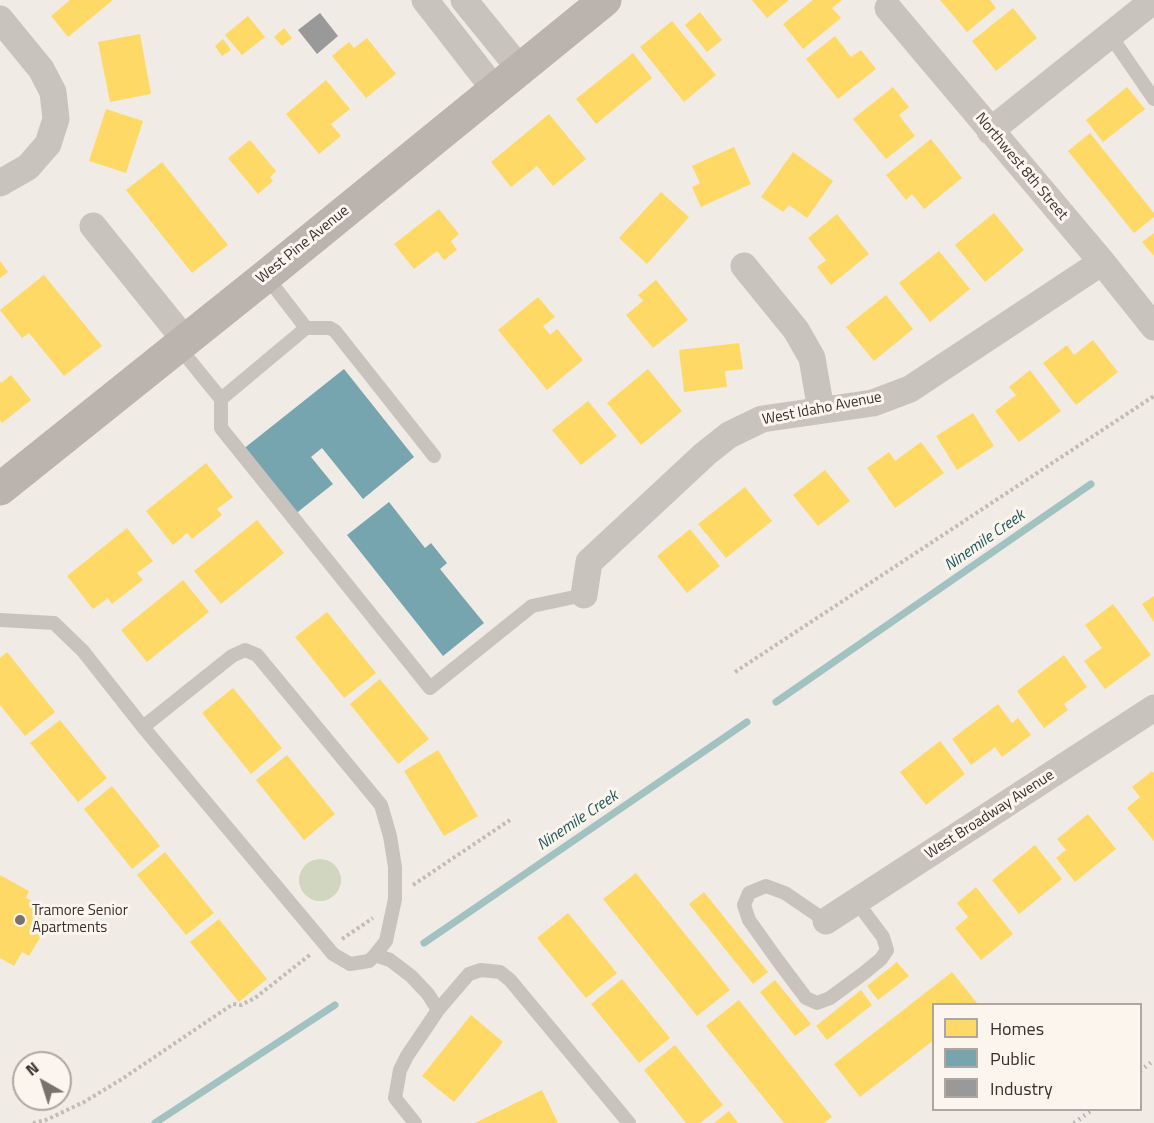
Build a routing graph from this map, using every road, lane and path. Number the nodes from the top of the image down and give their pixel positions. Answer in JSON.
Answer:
{"nodes":[{"id":1,"x":425,"y":0,"type":"edge"},
{"id":2,"x":464,"y":0,"type":"edge"},
{"id":3,"x":605,"y":0,"type":"edge"},
{"id":4,"x":1154,"y":0,"type":"edge"},
{"id":5,"x":888,"y":8,"type":"dead end"},
{"id":6,"x":0,"y":20,"type":"edge"},
{"id":7,"x":1110,"y":35,"type":"junction"},
{"id":8,"x":520,"y":69,"type":"junction"},
{"id":9,"x":495,"y":90,"type":"junction"},
{"id":10,"x":1154,"y":99,"type":"edge"},
{"id":11,"x":990,"y":131,"type":"junction"},
{"id":12,"x":0,"y":183,"type":"edge"},
{"id":13,"x":93,"y":226,"type":"dead end"},
{"id":14,"x":1101,"y":262,"type":"junction"},
{"id":15,"x":744,"y":266,"type":"dead end"},
{"id":16,"x":266,"y":276,"type":"junction"},
{"id":17,"x":1154,"y":327,"type":"edge"},
{"id":18,"x":306,"y":328,"type":"junction"},
{"id":19,"x":181,"y":343,"type":"junction"},
{"id":20,"x":1154,"y":396,"type":"edge"},
{"id":21,"x":221,"y":399,"type":"junction"},
{"id":22,"x":821,"y":410,"type":"junction"},
{"id":23,"x":434,"y":456,"type":"dead end"},
{"id":24,"x":0,"y":489,"type":"edge"},
{"id":25,"x":584,"y":595,"type":"joint"},
{"id":26,"x":0,"y":620,"type":"edge"},
{"id":27,"x":735,"y":672,"type":"dead end"},
{"id":28,"x":1154,"y":708,"type":"edge"},
{"id":29,"x":143,"y":727,"type":"junction"},
{"id":30,"x":510,"y":820,"type":"dead end"},
{"id":31,"x":395,"y":899,"type":"junction"},
{"id":32,"x":856,"y":902,"type":"junction"},
{"id":33,"x":826,"y":921,"type":"joint"},
{"id":34,"x":328,"y":947,"type":"junction"},
{"id":35,"x":375,"y":955,"type":"junction"},
{"id":36,"x":438,"y":1010,"type":"junction"},
{"id":37,"x":405,"y":1110,"type":"junction"},
{"id":38,"x":33,"y":1123,"type":"edge"},
{"id":39,"x":396,"y":1123,"type":"edge"},
{"id":40,"x":415,"y":1123,"type":"edge"},
{"id":41,"x":629,"y":1123,"type":"edge"}],
"edges":[{"from":1,"to":9,"type":"street"},
{"from":2,"to":8,"type":"street"},
{"from":3,"to":8,"type":"street","name":"West Pine Avenue"},
{"from":4,"to":7,"type":"street"},
{"from":5,"to":11,"type":"street","name":"Northwest 8th Street"},
{"from":6,"to":12,"type":"street"},
{"from":7,"to":10,"type":"lane"},
{"from":7,"to":11,"type":"street"},
{"from":8,"to":9,"type":"street","name":"West Pine Avenue"},
{"from":9,"to":16,"type":"street","name":"West Pine Avenue"},
{"from":11,"to":14,"type":"street","name":"Northwest 8th Street"},
{"from":13,"to":19,"type":"street"},
{"from":14,"to":17,"type":"street","name":"Northwest 8th Street"},
{"from":14,"to":22,"type":"street","name":"West Idaho Avenue"},
{"from":15,"to":22,"type":"street"},
{"from":16,"to":18,"type":"lane"},
{"from":16,"to":19,"type":"street","name":"West Pine Avenue"},
{"from":18,"to":21,"type":"lane"},
{"from":18,"to":23,"type":"lane"},
{"from":19,"to":21,"type":"lane"},
{"from":19,"to":24,"type":"street","name":"West Pine Avenue"},
{"from":20,"to":27,"type":"path"},
{"from":21,"to":25,"type":"lane"},
{"from":22,"to":25,"type":"street","name":"West Idaho Avenue"},
{"from":26,"to":29,"type":"lane"},
{"from":28,"to":32,"type":"street","name":"West Broadway Avenue"},
{"from":29,"to":31,"type":"lane"},
{"from":29,"to":34,"type":"lane"},
{"from":30,"to":31,"type":"path"},
{"from":31,"to":34,"type":"path"},
{"from":31,"to":35,"type":"lane"},
{"from":32,"to":33,"type":"street","name":"West Broadway Avenue"},
{"from":32,"to":33,"type":"lane"},
{"from":34,"to":35,"type":"lane"},
{"from":34,"to":38,"type":"path"},
{"from":35,"to":36,"type":"lane"},
{"from":36,"to":37,"type":"lane"},
{"from":36,"to":41,"type":"lane"},
{"from":37,"to":39,"type":"lane"},
{"from":37,"to":40,"type":"lane"}]}
